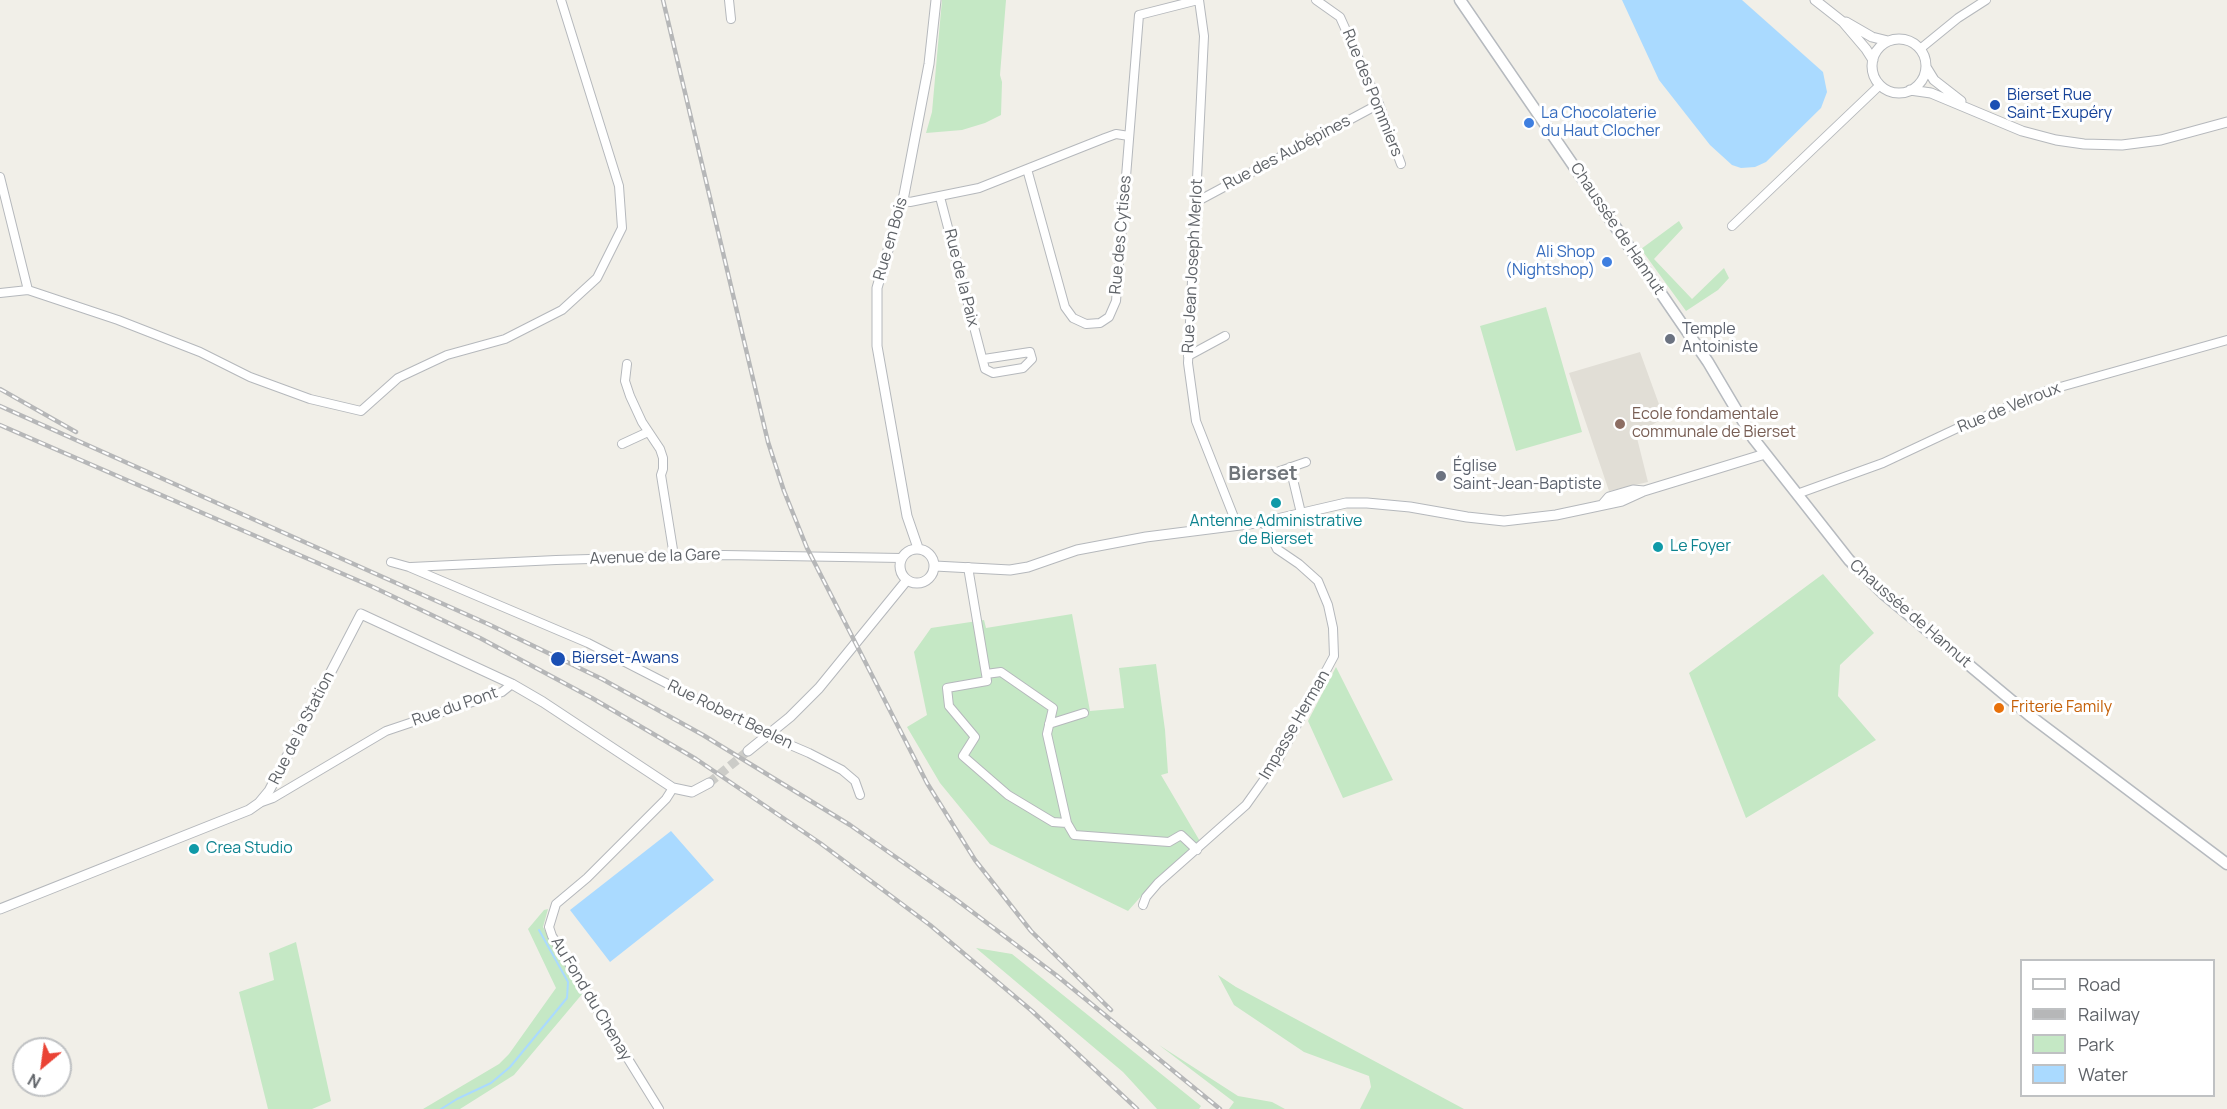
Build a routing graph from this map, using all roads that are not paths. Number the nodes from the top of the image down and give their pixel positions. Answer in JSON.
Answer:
{"nodes":[{"id":1,"x":561,"y":0,"type":"edge"},
{"id":2,"x":729,"y":0,"type":"edge"},
{"id":3,"x":936,"y":0,"type":"edge"},
{"id":4,"x":1199,"y":0,"type":"edge"},
{"id":5,"x":1316,"y":0,"type":"edge"},
{"id":6,"x":1460,"y":0,"type":"edge"},
{"id":7,"x":1815,"y":0,"type":"edge"},
{"id":8,"x":1986,"y":0,"type":"edge"},
{"id":9,"x":731,"y":19,"type":"dead end"},
{"id":10,"x":1844,"y":22,"type":"junction"},
{"id":11,"x":1888,"y":41,"type":"junction"},
{"id":12,"x":1920,"y":49,"type":"junction"},
{"id":13,"x":1873,"y":60,"type":"junction"},
{"id":14,"x":1926,"y":67,"type":"junction"},
{"id":15,"x":1880,"y":85,"type":"junction"},
{"id":16,"x":1910,"y":90,"type":"junction"},
{"id":17,"x":1378,"y":104,"type":"junction"},
{"id":18,"x":1964,"y":105,"type":"junction"},
{"id":19,"x":2227,"y":122,"type":"edge"},
{"id":20,"x":1129,"y":136,"type":"junction"},
{"id":21,"x":1401,"y":164,"type":"dead end"},
{"id":22,"x":1027,"y":169,"type":"junction"},
{"id":23,"x":0,"y":177,"type":"edge"},
{"id":24,"x":940,"y":197,"type":"junction"},
{"id":25,"x":902,"y":200,"type":"junction"},
{"id":26,"x":1196,"y":202,"type":"junction"},
{"id":27,"x":1732,"y":226,"type":"dead end"},
{"id":28,"x":28,"y":290,"type":"junction"},
{"id":29,"x":0,"y":293,"type":"edge"},
{"id":30,"x":1225,"y":336,"type":"dead end"},
{"id":31,"x":2227,"y":340,"type":"edge"},
{"id":32,"x":1188,"y":356,"type":"junction"},
{"id":33,"x":984,"y":359,"type":"junction"},
{"id":34,"x":627,"y":364,"type":"dead end"},
{"id":35,"x":648,"y":432,"type":"junction"},
{"id":36,"x":622,"y":444,"type":"dead end"},
{"id":37,"x":1765,"y":454,"type":"junction"},
{"id":38,"x":1306,"y":462,"type":"dead end"},
{"id":39,"x":1290,"y":468,"type":"junction"},
{"id":40,"x":1277,"y":472,"type":"dead end"},
{"id":41,"x":1797,"y":494,"type":"junction"},
{"id":42,"x":1300,"y":513,"type":"junction"},
{"id":43,"x":1264,"y":522,"type":"junction"},
{"id":44,"x":1237,"y":525,"type":"junction"},
{"id":45,"x":918,"y":548,"type":"junction"},
{"id":46,"x":674,"y":556,"type":"junction"},
{"id":47,"x":902,"y":558,"type":"junction"},
{"id":48,"x":391,"y":562,"type":"dead end"},
{"id":49,"x":935,"y":566,"type":"junction"},
{"id":50,"x":409,"y":567,"type":"junction"},
{"id":51,"x":968,"y":567,"type":"junction"},
{"id":52,"x":907,"y":580,"type":"junction"},
{"id":53,"x":986,"y":675,"type":"junction"},
{"id":54,"x":512,"y":684,"type":"junction"},
{"id":55,"x":1084,"y":713,"type":"dead end"},
{"id":56,"x":1049,"y":724,"type":"junction"},
{"id":57,"x":767,"y":735,"type":"junction"},
{"id":58,"x":748,"y":751,"type":"tunnel mouth"},
{"id":59,"x":709,"y":783,"type":"tunnel mouth"},
{"id":60,"x":673,"y":788,"type":"junction"},
{"id":61,"x":860,"y":795,"type":"dead end"},
{"id":62,"x":259,"y":803,"type":"junction"},
{"id":63,"x":1067,"y":823,"type":"junction"},
{"id":64,"x":1197,"y":850,"type":"junction"},
{"id":65,"x":2227,"y":864,"type":"edge"},
{"id":66,"x":1143,"y":905,"type":"dead end"},
{"id":67,"x":0,"y":909,"type":"edge"},
{"id":68,"x":658,"y":1109,"type":"edge"}],
"edges":[{"from":1,"to":28,"type":"street"},
{"from":2,"to":9,"type":"street"},
{"from":3,"to":25,"type":"street","name":"Rue en Bois"},
{"from":4,"to":20,"type":"street","name":"Rue des Cytises"},
{"from":4,"to":26,"type":"street","name":"Rue Jean Joseph Merlot"},
{"from":5,"to":17,"type":"street","name":"Rue des Pommiers"},
{"from":6,"to":37,"type":"main road","name":"Chaussée de Hannut"},
{"from":7,"to":10,"type":"street"},
{"from":8,"to":12,"type":"street"},
{"from":10,"to":11,"type":"street"},
{"from":10,"to":13,"type":"street"},
{"from":11,"to":12,"type":"street"},
{"from":11,"to":13,"type":"street"},
{"from":12,"to":14,"type":"street"},
{"from":13,"to":15,"type":"street"},
{"from":14,"to":16,"type":"street"},
{"from":14,"to":18,"type":"street"},
{"from":15,"to":16,"type":"street"},
{"from":15,"to":27,"type":"street"},
{"from":16,"to":18,"type":"street"},
{"from":17,"to":21,"type":"street","name":"Rue des Pommiers"},
{"from":17,"to":26,"type":"street","name":"Rue des Aubépines"},
{"from":18,"to":19,"type":"street"},
{"from":20,"to":22,"type":"street"},
{"from":20,"to":22,"type":"street","name":"Rue des Cytises"},
{"from":22,"to":24,"type":"street"},
{"from":23,"to":28,"type":"street"},
{"from":24,"to":25,"type":"street"},
{"from":24,"to":33,"type":"street","name":"Rue de la Paix"},
{"from":25,"to":45,"type":"street","name":"Rue en Bois"},
{"from":26,"to":32,"type":"street","name":"Rue Jean Joseph Merlot"},
{"from":28,"to":29,"type":"street"},
{"from":30,"to":32,"type":"street"},
{"from":31,"to":41,"type":"street","name":"Rue de Velroux"},
{"from":32,"to":44,"type":"street","name":"Rue Jean Joseph Merlot"},
{"from":33,"to":33,"type":"street"},
{"from":34,"to":35,"type":"street"},
{"from":35,"to":36,"type":"street"},
{"from":35,"to":46,"type":"street"},
{"from":37,"to":41,"type":"main road","name":"Chaussée de Hannut"},
{"from":37,"to":42,"type":"street"},
{"from":38,"to":39,"type":"street"},
{"from":39,"to":40,"type":"street"},
{"from":39,"to":42,"type":"street"},
{"from":41,"to":65,"type":"main road","name":"Chaussée de Hannut"},
{"from":42,"to":43,"type":"street"},
{"from":43,"to":44,"type":"street"},
{"from":43,"to":64,"type":"street","name":"Impasse Herman"},
{"from":44,"to":51,"type":"street"},
{"from":45,"to":47,"type":"street"},
{"from":45,"to":49,"type":"street"},
{"from":46,"to":47,"type":"street","name":"Avenue de la Gare"},
{"from":46,"to":50,"type":"street","name":"Avenue de la Gare"},
{"from":47,"to":52,"type":"street"},
{"from":48,"to":50,"type":"street","name":"Rue Robert Beelen"},
{"from":49,"to":51,"type":"street"},
{"from":49,"to":52,"type":"street"},
{"from":50,"to":57,"type":"street","name":"Rue Robert Beelen"},
{"from":51,"to":53,"type":"street"},
{"from":52,"to":57,"type":"street"},
{"from":53,"to":56,"type":"street"},
{"from":53,"to":63,"type":"street"},
{"from":54,"to":60,"type":"street","name":"Rue du Pont"},
{"from":54,"to":62,"type":"street","name":"Rue du Pont"},
{"from":54,"to":62,"type":"street","name":"Rue de la Station"},
{"from":55,"to":56,"type":"street"},
{"from":56,"to":63,"type":"street"},
{"from":57,"to":58,"type":"street"},
{"from":57,"to":61,"type":"street","name":"Rue Robert Beelen"},
{"from":59,"to":60,"type":"street"},
{"from":60,"to":68,"type":"street","name":"Au Fond du Chenay"},
{"from":62,"to":67,"type":"street","name":"Rue de la Station"},
{"from":63,"to":64,"type":"street"},
{"from":64,"to":66,"type":"street","name":"Impasse Herman"}]}
